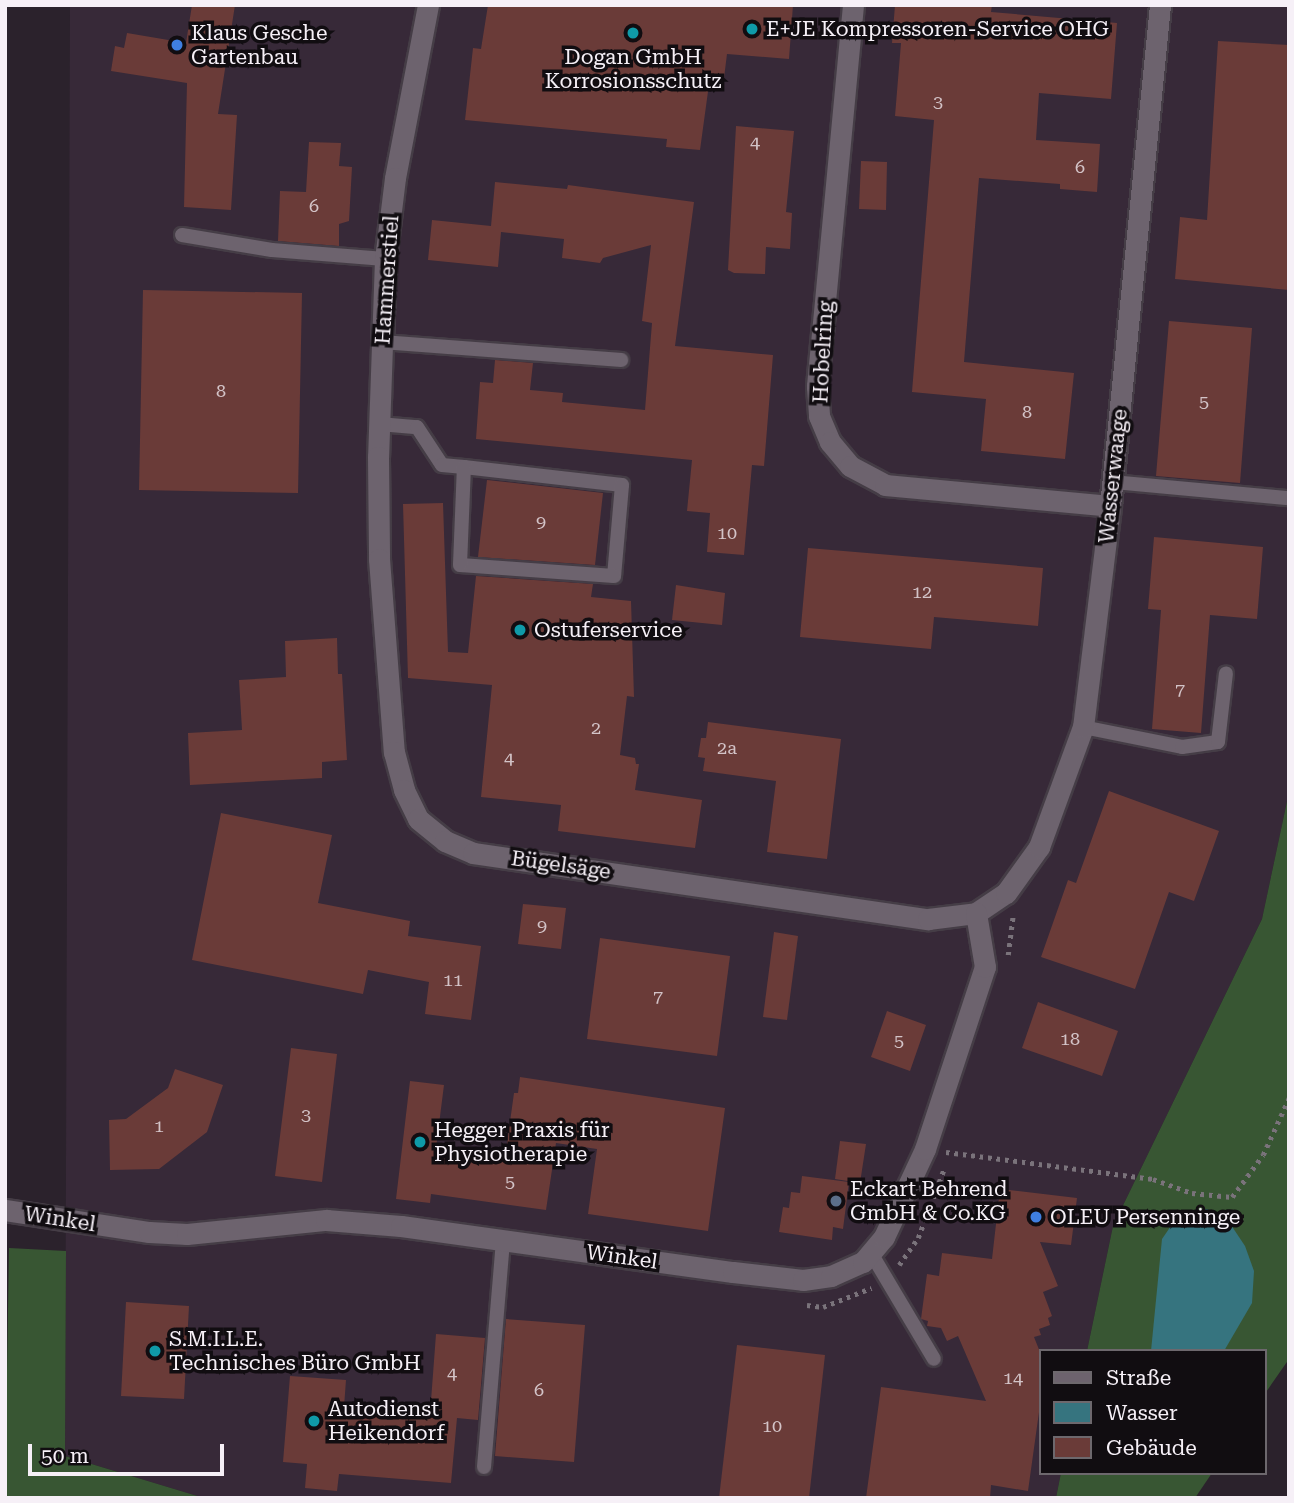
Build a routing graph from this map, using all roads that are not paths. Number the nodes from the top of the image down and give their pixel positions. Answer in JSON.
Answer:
{"nodes":[{"id":1,"x":428,"y":5,"type":"edge"},
{"id":2,"x":853,"y":5,"type":"edge"},
{"id":3,"x":1160,"y":5,"type":"edge"},
{"id":4,"x":182,"y":235,"type":"dead end"},
{"id":5,"x":385,"y":259,"type":"junction"},
{"id":6,"x":382,"y":342,"type":"junction"},
{"id":7,"x":621,"y":360,"type":"dead end"},
{"id":8,"x":379,"y":424,"type":"junction"},
{"id":9,"x":464,"y":467,"type":"junction"},
{"id":10,"x":1113,"y":482,"type":"junction"},
{"id":11,"x":1287,"y":498,"type":"edge"},
{"id":12,"x":1110,"y":506,"type":"junction"},
{"id":13,"x":379,"y":559,"type":"joint"},
{"id":14,"x":1226,"y":674,"type":"dead end"},
{"id":15,"x":1083,"y":727,"type":"junction"},
{"id":16,"x":975,"y":913,"type":"junction"},
{"id":17,"x":5,"y":1210,"type":"edge"},
{"id":18,"x":503,"y":1240,"type":"junction"},
{"id":19,"x":871,"y":1253,"type":"junction"},
{"id":20,"x":934,"y":1359,"type":"dead end"},
{"id":21,"x":484,"y":1467,"type":"dead end"}],
"edges":[{"from":1,"to":5,"type":"street","name":"Hammerstiel"},
{"from":2,"to":12,"type":"street","name":"Hobelring"},
{"from":3,"to":10,"type":"street","name":"Wasserwaage"},
{"from":4,"to":5,"type":"lane"},
{"from":5,"to":6,"type":"street","name":"Hammerstiel"},
{"from":6,"to":7,"type":"lane"},
{"from":6,"to":8,"type":"street","name":"Hammerstiel"},
{"from":8,"to":9,"type":"lane"},
{"from":8,"to":13,"type":"street","name":"Hammerstiel"},
{"from":9,"to":9,"type":"lane"},
{"from":10,"to":11,"type":"lane"},
{"from":10,"to":12,"type":"street","name":"Wasserwaage"},
{"from":12,"to":15,"type":"street","name":"Wasserwaage"},
{"from":13,"to":16,"type":"street","name":"Bügelsäge"},
{"from":14,"to":15,"type":"lane"},
{"from":15,"to":16,"type":"street","name":"Wasserwaage"},
{"from":16,"to":19,"type":"street","name":"Winkel"},
{"from":17,"to":18,"type":"street","name":"Winkel"},
{"from":18,"to":19,"type":"street","name":"Winkel"},
{"from":18,"to":21,"type":"lane"},
{"from":19,"to":20,"type":"lane"}]}
